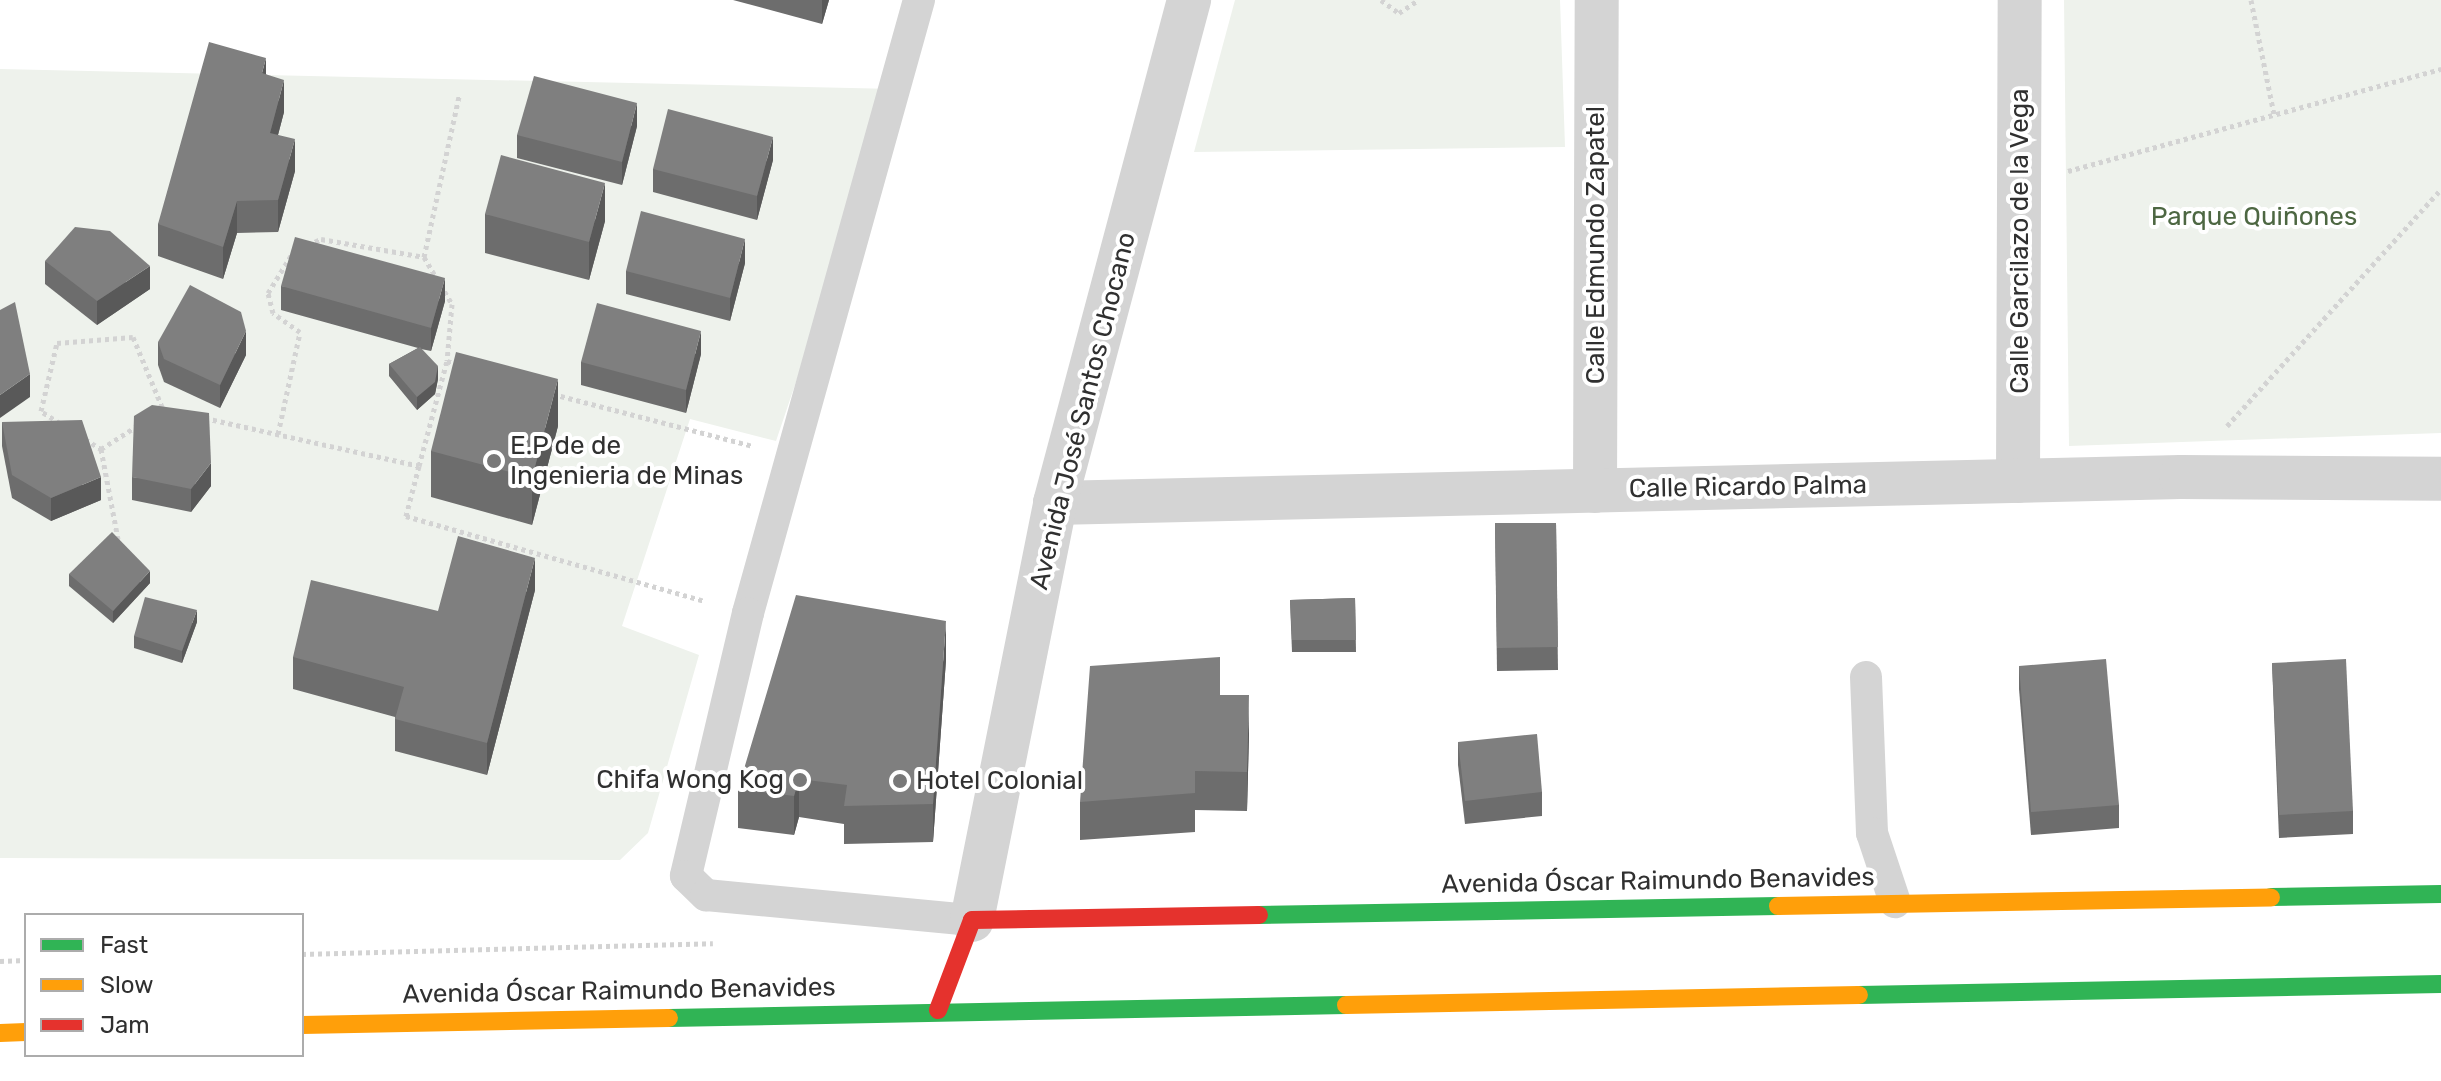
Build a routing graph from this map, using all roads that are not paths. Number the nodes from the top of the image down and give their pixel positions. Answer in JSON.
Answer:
{"nodes":[{"id":1,"x":919,"y":0,"type":"edge"},
{"id":2,"x":1189,"y":0,"type":"edge"},
{"id":3,"x":1597,"y":0,"type":"edge"},
{"id":4,"x":2020,"y":0,"type":"edge"},
{"id":5,"x":2441,"y":479,"type":"edge"},
{"id":6,"x":2018,"y":481,"type":"junction"},
{"id":7,"x":1595,"y":491,"type":"junction"},
{"id":8,"x":1055,"y":503,"type":"junction"},
{"id":9,"x":1866,"y":677,"type":"dead end"},
{"id":10,"x":2441,"y":894,"type":"edge"},
{"id":11,"x":1895,"y":902,"type":"junction"},
{"id":12,"x":972,"y":920,"type":"junction"},
{"id":13,"x":2441,"y":984,"type":"edge"},
{"id":14,"x":938,"y":1010,"type":"junction"},
{"id":15,"x":304,"y":1025,"type":"edge"},
{"id":16,"x":24,"y":1032,"type":"edge"},
{"id":17,"x":0,"y":1033,"type":"edge"}],
"edges":[{"from":1,"to":12,"type":"lane"},
{"from":2,"to":8,"type":"street","name":"Avenida José Santos Chocano"},
{"from":3,"to":7,"type":"street","name":"Calle Edmundo Zapatel"},
{"from":4,"to":6,"type":"street","name":"Calle Garcilazo de la Vega"},
{"from":5,"to":6,"type":"street","name":"Calle Ricardo Palma"},
{"from":6,"to":7,"type":"street","name":"Calle Ricardo Palma"},
{"from":7,"to":8,"type":"street","name":"Calle Ricardo Palma"},
{"from":8,"to":12,"type":"street","name":"Avenida José Santos Chocano"},
{"from":9,"to":11,"type":"lane"},
{"from":10,"to":11,"type":"main road","name":"Avenida Óscar Raimundo Benavides"},
{"from":11,"to":12,"type":"main road","name":"Avenida Óscar Raimundo Benavides"},
{"from":12,"to":14,"type":"main road"},
{"from":13,"to":14,"type":"main road","name":"Avenida Óscar Raimundo Benavides"},
{"from":14,"to":15,"type":"main road","name":"Avenida Óscar Raimundo Benavides"},
{"from":16,"to":17,"type":"main road"}]}
